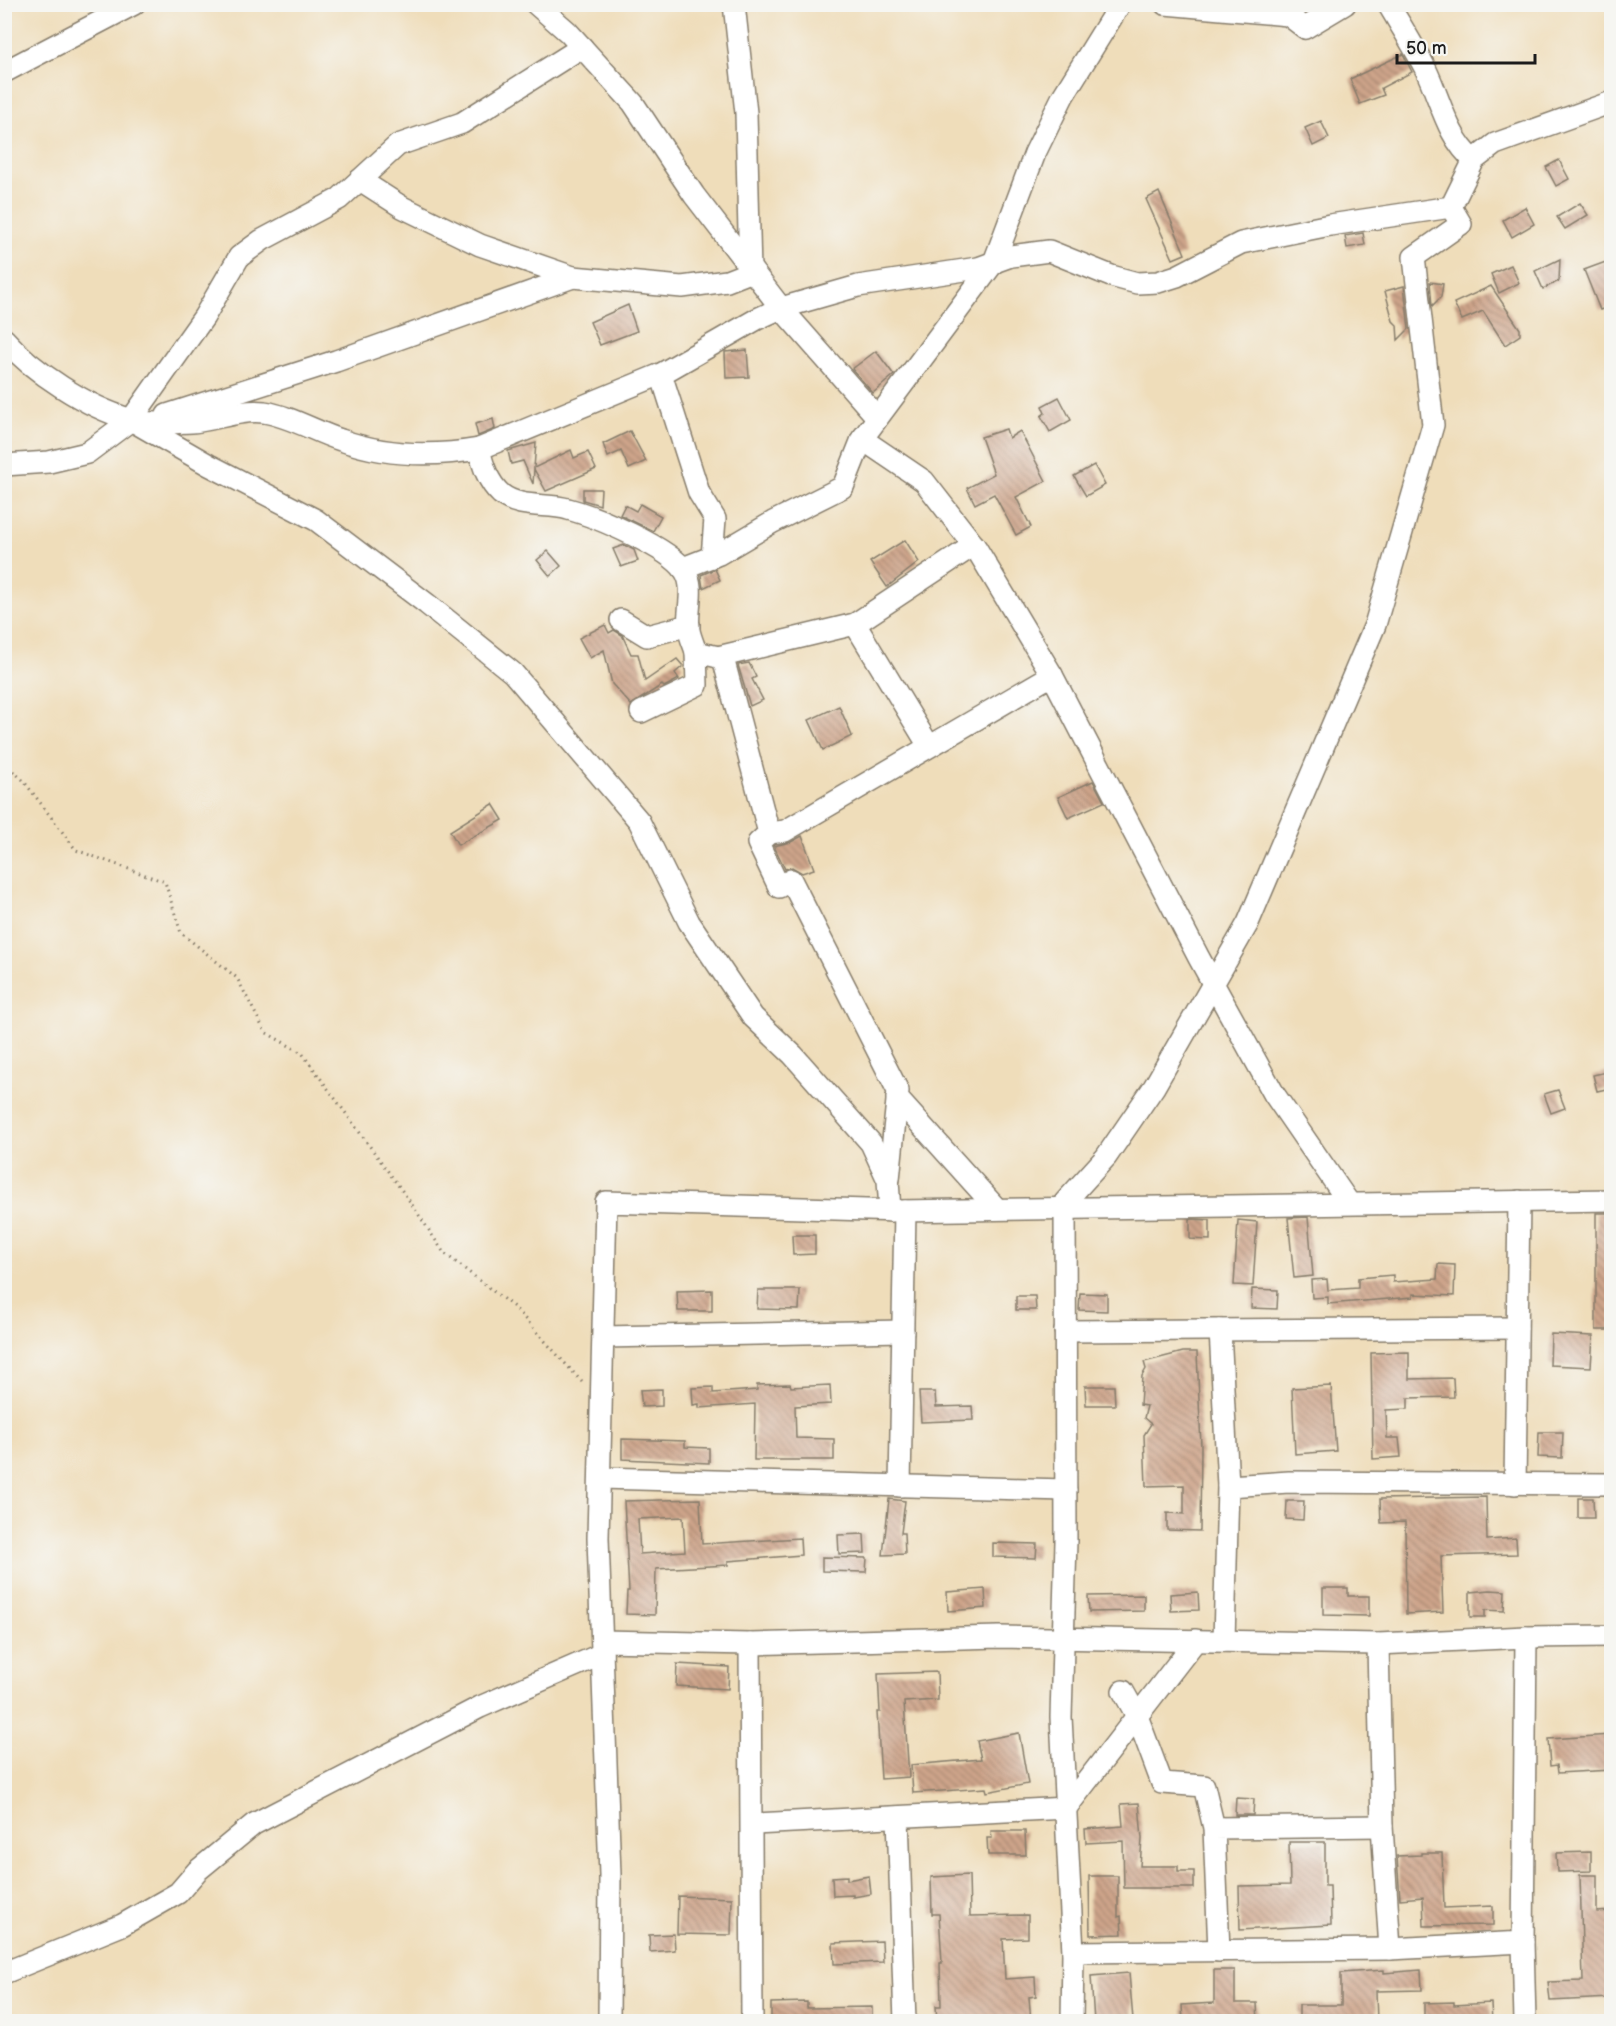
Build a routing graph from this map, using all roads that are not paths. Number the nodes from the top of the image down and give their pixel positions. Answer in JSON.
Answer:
{"nodes":[{"id":1,"x":134,"y":4,"type":"edge"},
{"id":2,"x":536,"y":4,"type":"edge"},
{"id":3,"x":734,"y":4,"type":"edge"},
{"id":4,"x":1120,"y":4,"type":"edge"},
{"id":5,"x":1165,"y":4,"type":"edge"},
{"id":6,"x":1345,"y":4,"type":"edge"},
{"id":7,"x":1389,"y":4,"type":"edge"},
{"id":8,"x":582,"y":47,"type":"junction"},
{"id":9,"x":4,"y":72,"type":"edge"},
{"id":10,"x":1611,"y":102,"type":"edge"},
{"id":11,"x":1474,"y":160,"type":"junction"},
{"id":12,"x":360,"y":180,"type":"junction"},
{"id":13,"x":1451,"y":207,"type":"junction"},
{"id":14,"x":994,"y":262,"type":"junction"},
{"id":15,"x":750,"y":268,"type":"junction"},
{"id":16,"x":573,"y":277,"type":"junction"},
{"id":17,"x":781,"y":308,"type":"junction"},
{"id":18,"x":4,"y":339,"type":"edge"},
{"id":19,"x":660,"y":374,"type":"junction"},
{"id":20,"x":878,"y":417,"type":"junction"},
{"id":21,"x":138,"y":420,"type":"junction"},
{"id":22,"x":862,"y":439,"type":"junction"},
{"id":23,"x":479,"y":449,"type":"junction"},
{"id":24,"x":4,"y":465,"type":"edge"},
{"id":25,"x":974,"y":545,"type":"junction"},
{"id":26,"x":712,"y":557,"type":"junction"},
{"id":27,"x":683,"y":568,"type":"junction"},
{"id":28,"x":621,"y":620,"type":"dead end"},
{"id":29,"x":855,"y":624,"type":"junction"},
{"id":30,"x":689,"y":625,"type":"junction"},
{"id":31,"x":696,"y":652,"type":"junction"},
{"id":32,"x":718,"y":657,"type":"junction"},
{"id":33,"x":1052,"y":675,"type":"junction"},
{"id":34,"x":641,"y":712,"type":"dead end"},
{"id":35,"x":929,"y":746,"type":"junction"},
{"id":36,"x":769,"y":833,"type":"junction"},
{"id":37,"x":1213,"y":983,"type":"junction"},
{"id":38,"x":897,"y":1098,"type":"junction"},
{"id":39,"x":888,"y":1180,"type":"junction"},
{"id":40,"x":1611,"y":1200,"type":"edge"},
{"id":41,"x":1519,"y":1201,"type":"junction"},
{"id":42,"x":1349,"y":1203,"type":"junction"},
{"id":43,"x":1065,"y":1208,"type":"junction"},
{"id":44,"x":997,"y":1209,"type":"junction"},
{"id":45,"x":898,"y":1211,"type":"junction"},
{"id":46,"x":1517,"y":1328,"type":"junction"},
{"id":47,"x":1220,"y":1330,"type":"junction"},
{"id":48,"x":903,"y":1331,"type":"junction"},
{"id":49,"x":1065,"y":1331,"type":"junction"},
{"id":50,"x":603,"y":1337,"type":"junction"},
{"id":51,"x":600,"y":1478,"type":"junction"},
{"id":52,"x":1515,"y":1484,"type":"junction"},
{"id":53,"x":1611,"y":1484,"type":"edge"},
{"id":54,"x":900,"y":1486,"type":"junction"},
{"id":55,"x":1228,"y":1486,"type":"junction"},
{"id":56,"x":1066,"y":1490,"type":"junction"},
{"id":57,"x":1611,"y":1636,"type":"edge"},
{"id":58,"x":1526,"y":1637,"type":"junction"},
{"id":59,"x":1063,"y":1638,"type":"junction"},
{"id":60,"x":1196,"y":1640,"type":"junction"},
{"id":61,"x":1224,"y":1641,"type":"junction"},
{"id":62,"x":750,"y":1644,"type":"junction"},
{"id":63,"x":1378,"y":1644,"type":"junction"},
{"id":64,"x":602,"y":1648,"type":"junction"},
{"id":65,"x":1123,"y":1691,"type":"dead end"},
{"id":66,"x":1137,"y":1716,"type":"junction"},
{"id":67,"x":1066,"y":1808,"type":"junction"},
{"id":68,"x":898,"y":1817,"type":"junction"},
{"id":69,"x":753,"y":1824,"type":"junction"},
{"id":70,"x":1382,"y":1826,"type":"junction"},
{"id":71,"x":1214,"y":1828,"type":"junction"},
{"id":72,"x":1523,"y":1942,"type":"junction"},
{"id":73,"x":1390,"y":1949,"type":"junction"},
{"id":74,"x":1219,"y":1951,"type":"junction"},
{"id":75,"x":1073,"y":1952,"type":"junction"},
{"id":76,"x":4,"y":1973,"type":"edge"},
{"id":77,"x":609,"y":2022,"type":"edge"},
{"id":78,"x":752,"y":2022,"type":"edge"},
{"id":79,"x":906,"y":2022,"type":"edge"},
{"id":80,"x":1072,"y":2022,"type":"edge"},
{"id":81,"x":1525,"y":2022,"type":"edge"}],
"edges":[{"from":1,"to":9,"type":"street"},
{"from":2,"to":8,"type":"street"},
{"from":3,"to":15,"type":"street"},
{"from":4,"to":14,"type":"street"},
{"from":5,"to":6,"type":"street"},
{"from":7,"to":11,"type":"street"},
{"from":8,"to":12,"type":"street"},
{"from":8,"to":15,"type":"street"},
{"from":10,"to":11,"type":"street"},
{"from":11,"to":13,"type":"street"},
{"from":12,"to":16,"type":"street"},
{"from":12,"to":21,"type":"street"},
{"from":13,"to":14,"type":"street"},
{"from":13,"to":37,"type":"street"},
{"from":14,"to":17,"type":"street"},
{"from":14,"to":20,"type":"street"},
{"from":15,"to":16,"type":"street"},
{"from":15,"to":17,"type":"street"},
{"from":16,"to":21,"type":"street"},
{"from":17,"to":19,"type":"street"},
{"from":17,"to":20,"type":"street"},
{"from":18,"to":21,"type":"street"},
{"from":19,"to":23,"type":"street"},
{"from":19,"to":26,"type":"street"},
{"from":20,"to":22,"type":"street"},
{"from":21,"to":23,"type":"street"},
{"from":21,"to":24,"type":"street"},
{"from":21,"to":39,"type":"street"},
{"from":22,"to":25,"type":"street"},
{"from":22,"to":26,"type":"street"},
{"from":23,"to":27,"type":"street"},
{"from":25,"to":29,"type":"street"},
{"from":25,"to":33,"type":"street"},
{"from":26,"to":27,"type":"street"},
{"from":27,"to":30,"type":"street"},
{"from":28,"to":30,"type":"street"},
{"from":29,"to":32,"type":"street"},
{"from":29,"to":35,"type":"street"},
{"from":30,"to":31,"type":"street"},
{"from":31,"to":32,"type":"street"},
{"from":31,"to":34,"type":"street"},
{"from":32,"to":36,"type":"street"},
{"from":33,"to":35,"type":"street"},
{"from":33,"to":37,"type":"street"},
{"from":35,"to":36,"type":"street"},
{"from":36,"to":38,"type":"street"},
{"from":37,"to":42,"type":"street"},
{"from":37,"to":43,"type":"street"},
{"from":38,"to":39,"type":"street"},
{"from":38,"to":44,"type":"street"},
{"from":39,"to":45,"type":"street"},
{"from":40,"to":41,"type":"street"},
{"from":41,"to":42,"type":"street"},
{"from":41,"to":46,"type":"street"},
{"from":42,"to":43,"type":"street"},
{"from":43,"to":44,"type":"street"},
{"from":43,"to":49,"type":"street"},
{"from":44,"to":45,"type":"street"},
{"from":45,"to":48,"type":"street"},
{"from":45,"to":50,"type":"street"},
{"from":46,"to":47,"type":"street"},
{"from":46,"to":52,"type":"street"},
{"from":47,"to":49,"type":"street"},
{"from":47,"to":55,"type":"street"},
{"from":48,"to":50,"type":"street"},
{"from":48,"to":54,"type":"street"},
{"from":49,"to":56,"type":"street"},
{"from":50,"to":51,"type":"street"},
{"from":51,"to":54,"type":"street"},
{"from":51,"to":64,"type":"street"},
{"from":52,"to":53,"type":"street"},
{"from":52,"to":55,"type":"street"},
{"from":54,"to":56,"type":"street"},
{"from":55,"to":61,"type":"street"},
{"from":56,"to":59,"type":"street"},
{"from":57,"to":58,"type":"street"},
{"from":58,"to":63,"type":"street"},
{"from":58,"to":72,"type":"street"},
{"from":59,"to":60,"type":"street"},
{"from":59,"to":62,"type":"street"},
{"from":59,"to":67,"type":"street"},
{"from":60,"to":61,"type":"street"},
{"from":60,"to":66,"type":"street"},
{"from":61,"to":63,"type":"street"},
{"from":62,"to":64,"type":"street"},
{"from":62,"to":69,"type":"street"},
{"from":63,"to":70,"type":"street"},
{"from":64,"to":76,"type":"street"},
{"from":64,"to":77,"type":"street"},
{"from":65,"to":66,"type":"street"},
{"from":66,"to":67,"type":"street"},
{"from":66,"to":71,"type":"street"},
{"from":67,"to":68,"type":"street"},
{"from":67,"to":75,"type":"street"},
{"from":68,"to":69,"type":"street"},
{"from":68,"to":79,"type":"street"},
{"from":69,"to":78,"type":"street"},
{"from":70,"to":71,"type":"street"},
{"from":70,"to":73,"type":"street"},
{"from":71,"to":74,"type":"street"},
{"from":72,"to":73,"type":"street"},
{"from":72,"to":81,"type":"street"},
{"from":73,"to":74,"type":"street"},
{"from":74,"to":75,"type":"street"},
{"from":75,"to":80,"type":"street"}]}
